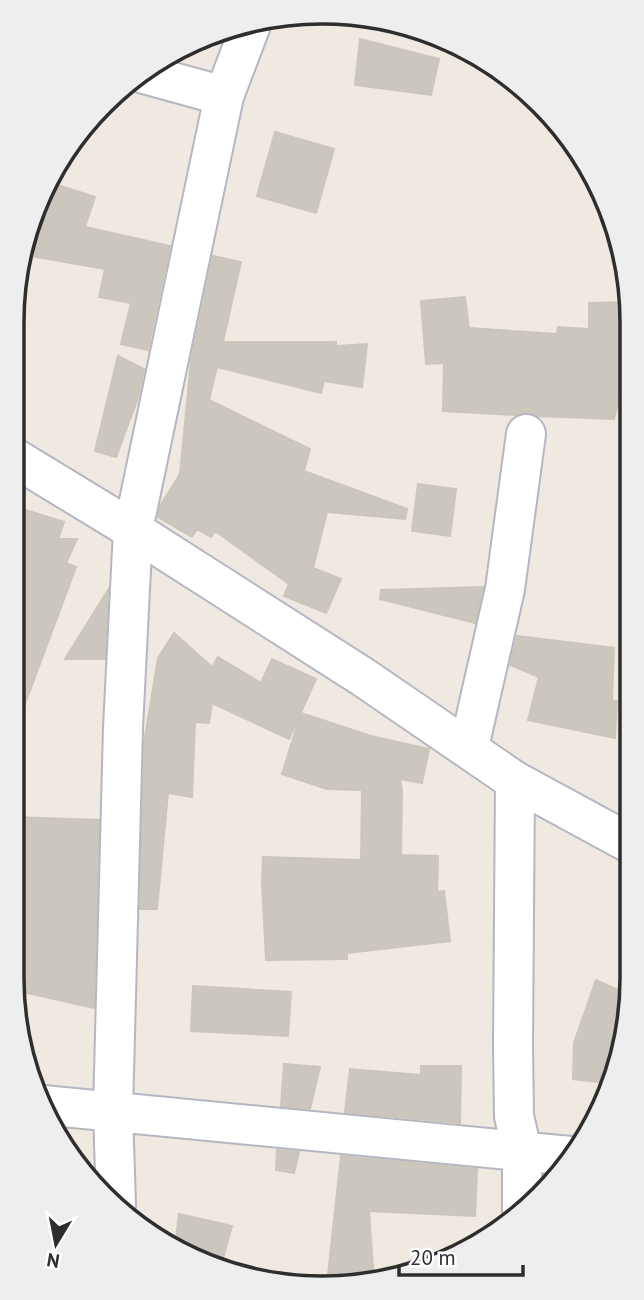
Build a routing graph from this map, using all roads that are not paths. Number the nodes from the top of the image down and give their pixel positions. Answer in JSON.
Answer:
{"nodes":[{"id":1,"x":247,"y":34,"type":"edge"},
{"id":2,"x":154,"y":77,"type":"edge"},
{"id":3,"x":224,"y":96,"type":"junction"},
{"id":4,"x":526,"y":434,"type":"dead end"},
{"id":5,"x":24,"y":464,"type":"edge"},
{"id":6,"x":133,"y":530,"type":"junction"},
{"id":7,"x":469,"y":747,"type":"junction"},
{"id":8,"x":515,"y":781,"type":"junction"},
{"id":9,"x":620,"y":838,"type":"edge"},
{"id":10,"x":53,"y":1106,"type":"edge"},
{"id":11,"x":113,"y":1111,"type":"junction"},
{"id":12,"x":522,"y":1151,"type":"junction"},
{"id":13,"x":561,"y":1155,"type":"edge"},
{"id":14,"x":116,"y":1192,"type":"edge"},
{"id":15,"x":522,"y":1198,"type":"edge"}],
"edges":[{"from":1,"to":3,"type":"street"},
{"from":2,"to":3,"type":"street"},
{"from":3,"to":6,"type":"street"},
{"from":4,"to":7,"type":"street"},
{"from":5,"to":6,"type":"street"},
{"from":6,"to":7,"type":"street"},
{"from":6,"to":11,"type":"street"},
{"from":7,"to":8,"type":"street"},
{"from":8,"to":9,"type":"street"},
{"from":8,"to":12,"type":"street"},
{"from":10,"to":11,"type":"street"},
{"from":11,"to":12,"type":"street"},
{"from":11,"to":14,"type":"street"},
{"from":12,"to":13,"type":"street"},
{"from":12,"to":15,"type":"street"}]}
